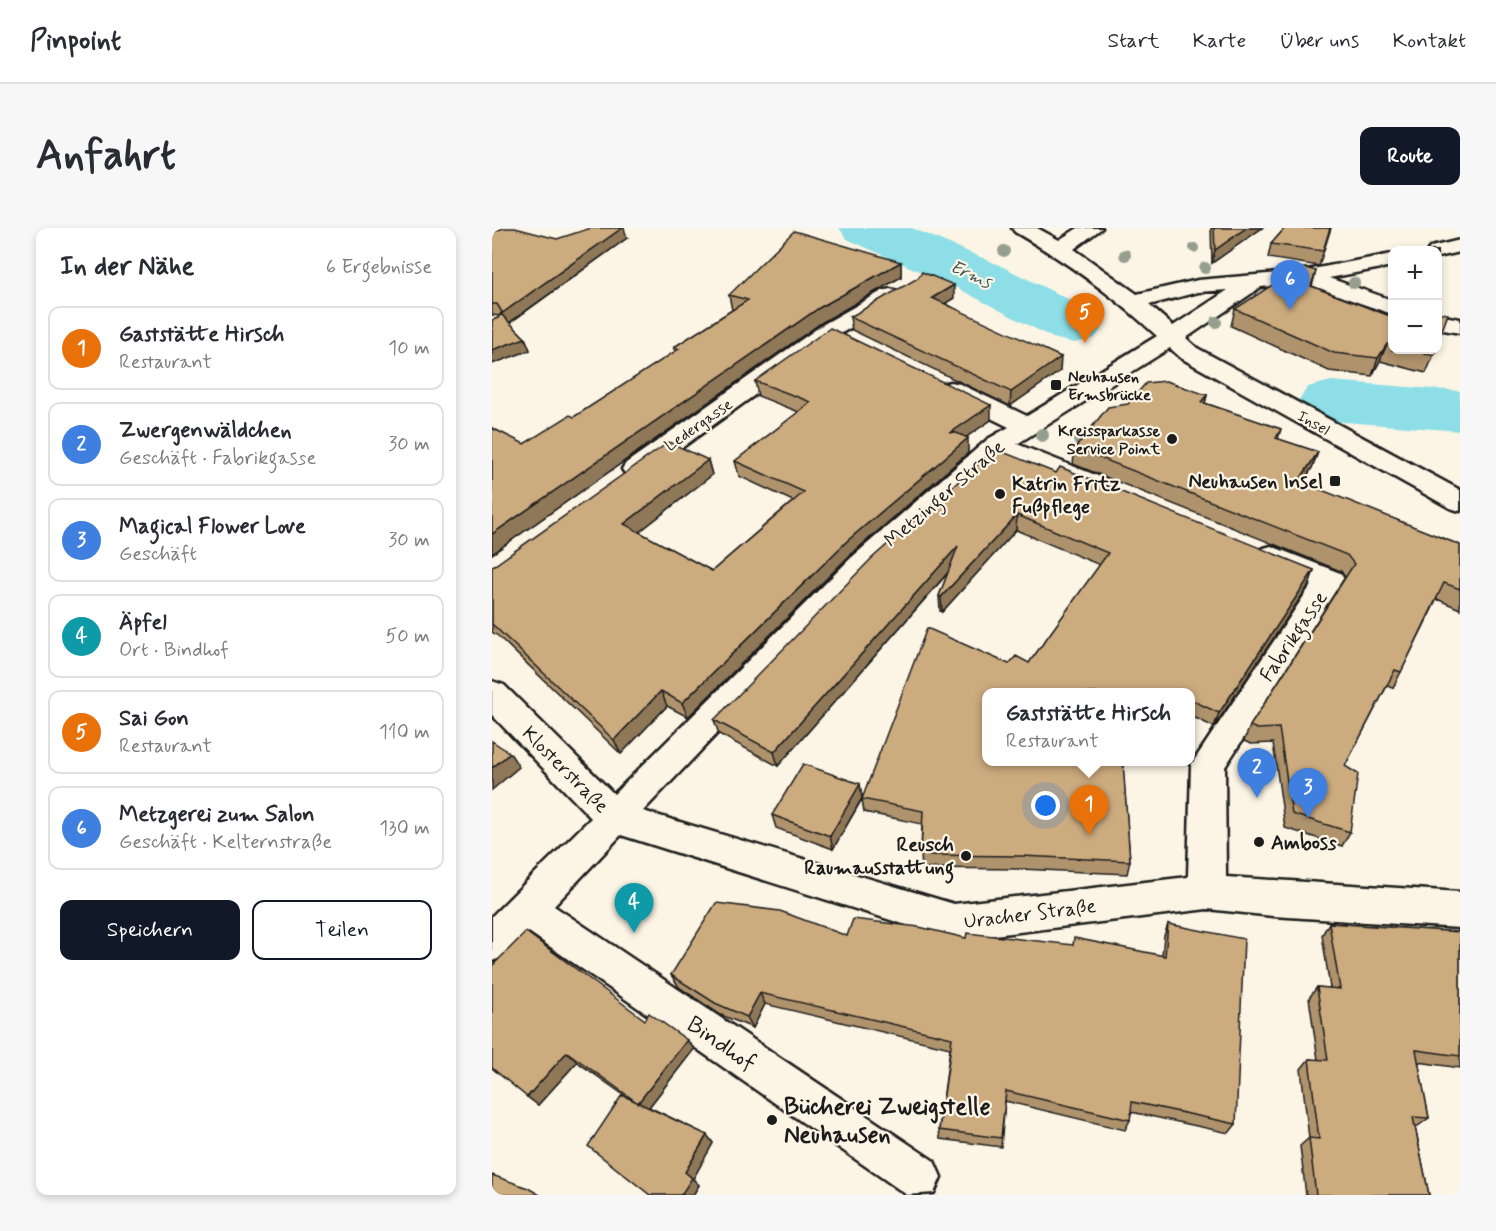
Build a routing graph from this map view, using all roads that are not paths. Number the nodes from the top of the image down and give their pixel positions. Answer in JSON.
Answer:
{"nodes":[{"id":1,"x":1022,"y":228,"type":"edge"},
{"id":2,"x":1092,"y":228,"type":"edge"},
{"id":3,"x":1460,"y":246,"type":"edge"},
{"id":4,"x":1060,"y":249,"type":"junction"},
{"id":5,"x":1442,"y":250,"type":"edge"},
{"id":6,"x":1388,"y":261,"type":"edge"},
{"id":7,"x":1302,"y":277,"type":"junction"},
{"id":8,"x":1254,"y":282,"type":"junction"},
{"id":9,"x":910,"y":284,"type":"edge"},
{"id":10,"x":1133,"y":302,"type":"junction"},
{"id":11,"x":1388,"y":306,"type":"edge"},
{"id":12,"x":1442,"y":323,"type":"edge"},
{"id":13,"x":1460,"y":326,"type":"edge"},
{"id":14,"x":1172,"y":337,"type":"junction"},
{"id":15,"x":934,"y":380,"type":"edge"},
{"id":16,"x":1028,"y":426,"type":"junction"},
{"id":17,"x":997,"y":445,"type":"junction"},
{"id":18,"x":611,"y":486,"type":"edge"},
{"id":19,"x":1120,"y":495,"type":"edge"},
{"id":20,"x":1460,"y":502,"type":"edge"},
{"id":21,"x":1241,"y":544,"type":"edge"},
{"id":22,"x":492,"y":694,"type":"edge"},
{"id":23,"x":614,"y":818,"type":"junction"},
{"id":24,"x":1207,"y":892,"type":"junction"},
{"id":25,"x":527,"y":909,"type":"junction"},
{"id":26,"x":1460,"y":910,"type":"edge"},
{"id":27,"x":492,"y":943,"type":"edge"},
{"id":28,"x":918,"y":1177,"type":"dead end"}],
"edges":[{"from":1,"to":4,"type":"street"},
{"from":2,"to":4,"type":"street"},
{"from":3,"to":5,"type":"street"},
{"from":4,"to":10,"type":"street"},
{"from":6,"to":7,"type":"street"},
{"from":7,"to":8,"type":"street"},
{"from":7,"to":11,"type":"street"},
{"from":8,"to":10,"type":"street"},
{"from":8,"to":14,"type":"street","name":"Metzinger Straße"},
{"from":9,"to":18,"type":"street","name":"Ledergasse"},
{"from":10,"to":14,"type":"street"},
{"from":12,"to":13,"type":"street"},
{"from":14,"to":16,"type":"street","name":"Metzinger Straße"},
{"from":14,"to":20,"type":"street","name":"Insel"},
{"from":15,"to":16,"type":"street"},
{"from":16,"to":17,"type":"street","name":"Metzinger Straße"},
{"from":17,"to":19,"type":"street"},
{"from":17,"to":23,"type":"street","name":"Metzinger Straße"},
{"from":21,"to":24,"type":"street","name":"Fabrikgasse"},
{"from":22,"to":23,"type":"street","name":"Klosterstraße"},
{"from":23,"to":24,"type":"street","name":"Uracher Straße"},
{"from":23,"to":25,"type":"street","name":"Metzinger Straße"},
{"from":24,"to":26,"type":"street","name":"Uracher Straße"},
{"from":25,"to":27,"type":"street","name":"Metzinger Straße"},
{"from":25,"to":28,"type":"street","name":"Bindhof"}]}
